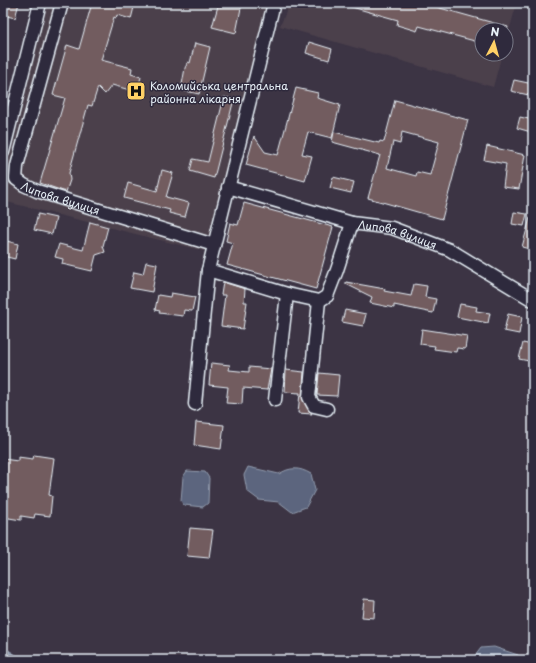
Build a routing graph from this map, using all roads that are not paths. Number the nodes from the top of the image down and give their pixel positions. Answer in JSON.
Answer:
{"nodes":[{"id":1,"x":40,"y":3,"type":"edge"},
{"id":2,"x":62,"y":3,"type":"edge"},
{"id":3,"x":274,"y":3,"type":"edge"},
{"id":4,"x":3,"y":152,"type":"edge"},
{"id":5,"x":3,"y":173,"type":"edge"},
{"id":6,"x":15,"y":176,"type":"junction"},
{"id":7,"x":228,"y":187,"type":"junction"},
{"id":8,"x":352,"y":223,"type":"junction"},
{"id":9,"x":214,"y":245,"type":"junction"},
{"id":10,"x":208,"y":270,"type":"junction"},
{"id":11,"x":288,"y":294,"type":"junction"},
{"id":12,"x":533,"y":300,"type":"edge"},
{"id":13,"x":319,"y":301,"type":"junction"},
{"id":14,"x":275,"y":400,"type":"dead end"},
{"id":15,"x":195,"y":404,"type":"dead end"},
{"id":16,"x":327,"y":409,"type":"dead end"}],
"edges":[{"from":1,"to":4,"type":"street"},
{"from":2,"to":6,"type":"street","name":"Липова вулиця"},
{"from":3,"to":7,"type":"street"},
{"from":5,"to":6,"type":"street"},
{"from":6,"to":9,"type":"street","name":"Липова вулиця"},
{"from":7,"to":8,"type":"street"},
{"from":7,"to":9,"type":"street"},
{"from":8,"to":12,"type":"street","name":"Липова вулиця"},
{"from":8,"to":13,"type":"street","name":"Липова вулиця"},
{"from":9,"to":10,"type":"street"},
{"from":10,"to":11,"type":"street"},
{"from":10,"to":15,"type":"street"},
{"from":11,"to":13,"type":"street"},
{"from":11,"to":14,"type":"street"},
{"from":13,"to":16,"type":"street"}]}
